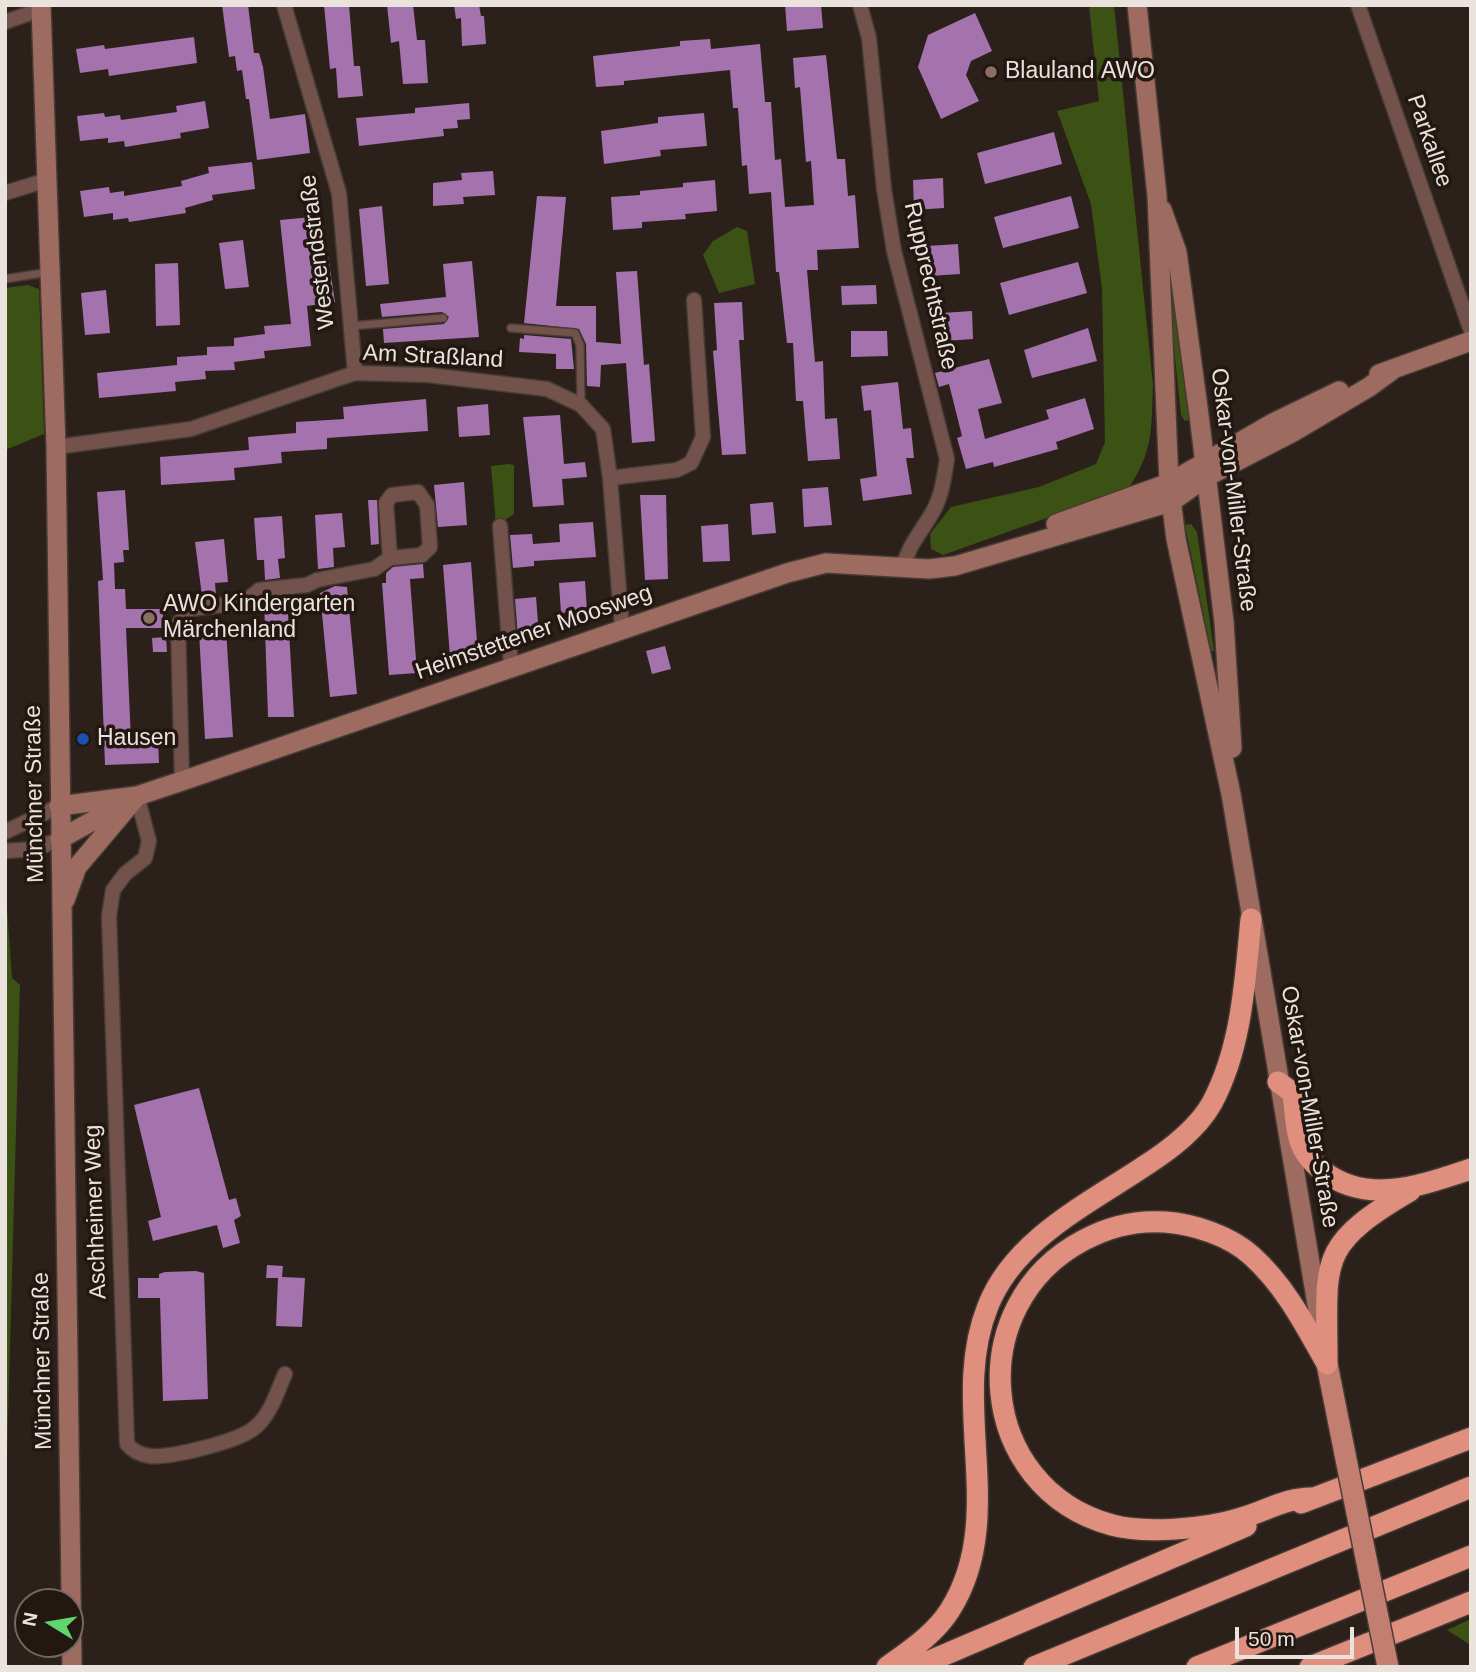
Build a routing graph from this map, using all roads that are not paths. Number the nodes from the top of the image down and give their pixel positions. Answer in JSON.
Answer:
{"nodes":[{"id":1,"x":284,"y":5,"type":"edge"},
{"id":2,"x":860,"y":5,"type":"edge"},
{"id":3,"x":1137,"y":5,"type":"edge"},
{"id":4,"x":1358,"y":5,"type":"edge"},
{"id":5,"x":41,"y":7,"type":"edge"},
{"id":6,"x":5,"y":22,"type":"edge"},
{"id":7,"x":47,"y":180,"type":"junction"},
{"id":8,"x":5,"y":193,"type":"edge"},
{"id":9,"x":1157,"y":196,"type":"junction"},
{"id":10,"x":50,"y":271,"type":"junction"},
{"id":11,"x":5,"y":279,"type":"edge"},
{"id":12,"x":694,"y":300,"type":"dead end"},
{"id":13,"x":443,"y":318,"type":"dead end"},
{"id":14,"x":351,"y":326,"type":"junction"},
{"id":15,"x":512,"y":328,"type":"dead end"},
{"id":16,"x":1471,"y":331,"type":"edge"},
{"id":17,"x":1471,"y":341,"type":"edge"},
{"id":18,"x":355,"y":373,"type":"junction"},
{"id":19,"x":581,"y":405,"type":"junction"},
{"id":20,"x":56,"y":447,"type":"junction"},
{"id":21,"x":1205,"y":469,"type":"junction"},
{"id":22,"x":610,"y":478,"type":"junction"},
{"id":23,"x":1170,"y":493,"type":"junction"},
{"id":24,"x":500,"y":526,"type":"dead end"},
{"id":25,"x":390,"y":558,"type":"junction"},
{"id":26,"x":903,"y":567,"type":"junction"},
{"id":27,"x":622,"y":628,"type":"junction"},
{"id":28,"x":510,"y":666,"type":"junction"},
{"id":29,"x":182,"y":782,"type":"junction"},
{"id":30,"x":1231,"y":794,"type":"junction"},
{"id":31,"x":137,"y":796,"type":"junction"},
{"id":32,"x":59,"y":806,"type":"junction"},
{"id":33,"x":5,"y":832,"type":"edge"},
{"id":34,"x":60,"y":839,"type":"junction"},
{"id":35,"x":5,"y":851,"type":"edge"},
{"id":36,"x":61,"y":911,"type":"junction"},
{"id":37,"x":1251,"y":919,"type":"junction"},
{"id":38,"x":1278,"y":1082,"type":"junction"},
{"id":39,"x":1471,"y":1169,"type":"edge"},
{"id":40,"x":1419,"y":1186,"type":"junction"},
{"id":41,"x":1327,"y":1364,"type":"junction"},
{"id":42,"x":285,"y":1374,"type":"dead end"},
{"id":43,"x":1471,"y":1438,"type":"edge"},
{"id":44,"x":1471,"y":1487,"type":"edge"},
{"id":45,"x":1314,"y":1499,"type":"junction"},
{"id":46,"x":1471,"y":1556,"type":"edge"},
{"id":47,"x":1471,"y":1602,"type":"edge"},
{"id":48,"x":72,"y":1667,"type":"edge"},
{"id":49,"x":887,"y":1667,"type":"edge"},
{"id":50,"x":916,"y":1667,"type":"edge"},
{"id":51,"x":1034,"y":1667,"type":"edge"},
{"id":52,"x":1197,"y":1667,"type":"edge"},
{"id":53,"x":1310,"y":1667,"type":"edge"},
{"id":54,"x":1388,"y":1667,"type":"edge"}],
"edges":[{"from":1,"to":14,"type":"street","name":"Westendstraße"},
{"from":2,"to":26,"type":"street","name":"Rupprechtstraße"},
{"from":3,"to":9,"type":"street","name":"Oskar-von-Miller-Straße"},
{"from":4,"to":16,"type":"street","name":"Parkallee"},
{"from":5,"to":6,"type":"street"},
{"from":5,"to":7,"type":"street","name":"Münchner Straße"},
{"from":7,"to":8,"type":"street"},
{"from":7,"to":10,"type":"street","name":"Münchner Straße"},
{"from":9,"to":21,"type":"street","name":"Oskar-von-Miller-Straße"},
{"from":9,"to":23,"type":"street","name":"Oskar-von-Miller-Straße"},
{"from":10,"to":11,"type":"lane"},
{"from":10,"to":20,"type":"street","name":"Münchner Straße"},
{"from":12,"to":22,"type":"street"},
{"from":13,"to":14,"type":"lane"},
{"from":14,"to":18,"type":"street","name":"Westendstraße"},
{"from":15,"to":19,"type":"lane"},
{"from":17,"to":21,"type":"street"},
{"from":18,"to":19,"type":"street","name":"Am Straßland"},
{"from":18,"to":20,"type":"street","name":"Am Straßland"},
{"from":19,"to":22,"type":"street","name":"Am Straßland"},
{"from":20,"to":32,"type":"street","name":"Münchner Straße"},
{"from":21,"to":23,"type":"street","name":"Heimstettener Moosweg"},
{"from":21,"to":30,"type":"street","name":"Oskar-von-Miller-Straße"},
{"from":22,"to":27,"type":"street","name":"Am Straßland"},
{"from":23,"to":26,"type":"street","name":"Heimstettener Moosweg"},
{"from":23,"to":30,"type":"street","name":"Oskar-von-Miller-Straße"},
{"from":24,"to":28,"type":"street"},
{"from":25,"to":25,"type":"street"},
{"from":25,"to":29,"type":"street"},
{"from":26,"to":27,"type":"street","name":"Heimstettener Moosweg"},
{"from":27,"to":28,"type":"street","name":"Heimstettener Moosweg"},
{"from":28,"to":29,"type":"street","name":"Heimstettener Moosweg"},
{"from":29,"to":31,"type":"street","name":"Heimstettener Moosweg"},
{"from":30,"to":37,"type":"street","name":"Oskar-von-Miller-Straße"},
{"from":31,"to":32,"type":"street","name":"Heimstettener Moosweg"},
{"from":31,"to":34,"type":"street","name":"Heimstettener Moosweg"},
{"from":31,"to":36,"type":"street"},
{"from":31,"to":42,"type":"street","name":"Aschheimer Weg"},
{"from":32,"to":33,"type":"street"},
{"from":32,"to":34,"type":"street","name":"Münchner Straße"},
{"from":34,"to":35,"type":"street"},
{"from":34,"to":36,"type":"street","name":"Münchner Straße"},
{"from":36,"to":48,"type":"street","name":"Münchner Straße"},
{"from":37,"to":38,"type":"street","name":"Oskar-von-Miller-Straße"},
{"from":37,"to":49,"type":"highway"},
{"from":38,"to":40,"type":"highway"},
{"from":38,"to":41,"type":"street","name":"Oskar-von-Miller-Straße"},
{"from":39,"to":40,"type":"highway"},
{"from":40,"to":41,"type":"highway"},
{"from":41,"to":45,"type":"highway"},
{"from":41,"to":54,"type":"main road","name":"Oskar-von-Miller-Straße","bridge":true},
{"from":43,"to":45,"type":"highway"},
{"from":44,"to":51,"type":"highway"},
{"from":45,"to":50,"type":"highway"},
{"from":46,"to":52,"type":"highway"},
{"from":47,"to":53,"type":"highway"}]}
